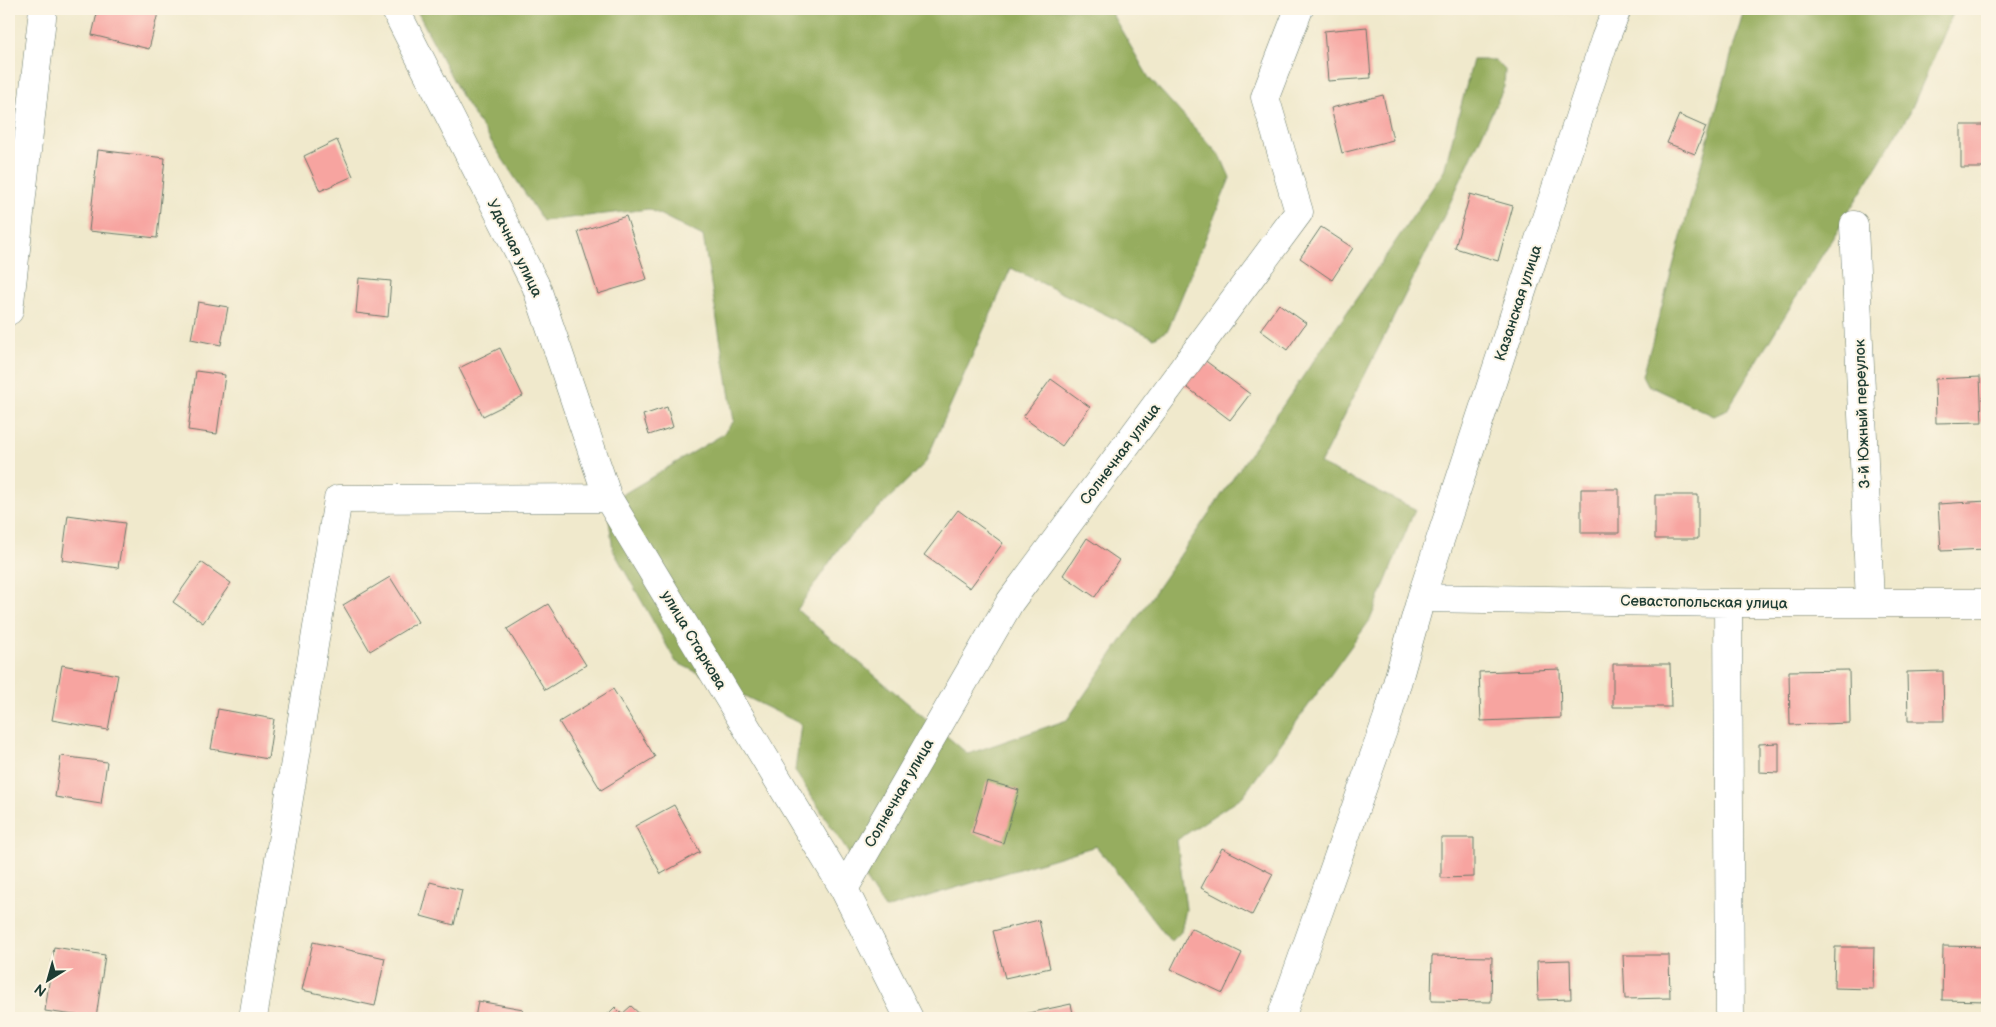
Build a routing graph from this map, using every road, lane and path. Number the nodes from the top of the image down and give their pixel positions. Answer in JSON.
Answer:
{"nodes":[{"id":1,"x":43,"y":9,"type":"edge"},
{"id":2,"x":395,"y":9,"type":"edge"},
{"id":3,"x":1299,"y":9,"type":"edge"},
{"id":4,"x":1617,"y":9,"type":"edge"},
{"id":5,"x":1854,"y":225,"type":"dead end"},
{"id":6,"x":10,"y":297,"type":"edge"},
{"id":7,"x":608,"y":498,"type":"junction"},
{"id":8,"x":1421,"y":598,"type":"junction"},
{"id":9,"x":1728,"y":603,"type":"junction"},
{"id":10,"x":1870,"y":603,"type":"junction"},
{"id":11,"x":1987,"y":603,"type":"edge"},
{"id":12,"x":844,"y":889,"type":"junction"},
{"id":13,"x":253,"y":1018,"type":"edge"},
{"id":14,"x":909,"y":1018,"type":"edge"},
{"id":15,"x":1281,"y":1018,"type":"edge"},
{"id":16,"x":1730,"y":1018,"type":"edge"}],
"edges":[{"from":1,"to":6,"type":"street"},
{"from":2,"to":7,"type":"street","name":"Удачная улица"},
{"from":3,"to":12,"type":"street","name":"Солнечная улица"},
{"from":4,"to":8,"type":"street","name":"Казанская улица"},
{"from":5,"to":10,"type":"street","name":"3-й Южный переулок"},
{"from":7,"to":12,"type":"street","name":"улица Старкова"},
{"from":7,"to":13,"type":"street"},
{"from":8,"to":9,"type":"street","name":"Севастопольская улица"},
{"from":8,"to":15,"type":"street","name":"Казанская улица"},
{"from":9,"to":10,"type":"street","name":"Севастопольская улица"},
{"from":9,"to":16,"type":"street"},
{"from":10,"to":11,"type":"street","name":"Севастопольская улица"},
{"from":12,"to":14,"type":"street","name":"улица Старкова"}]}
